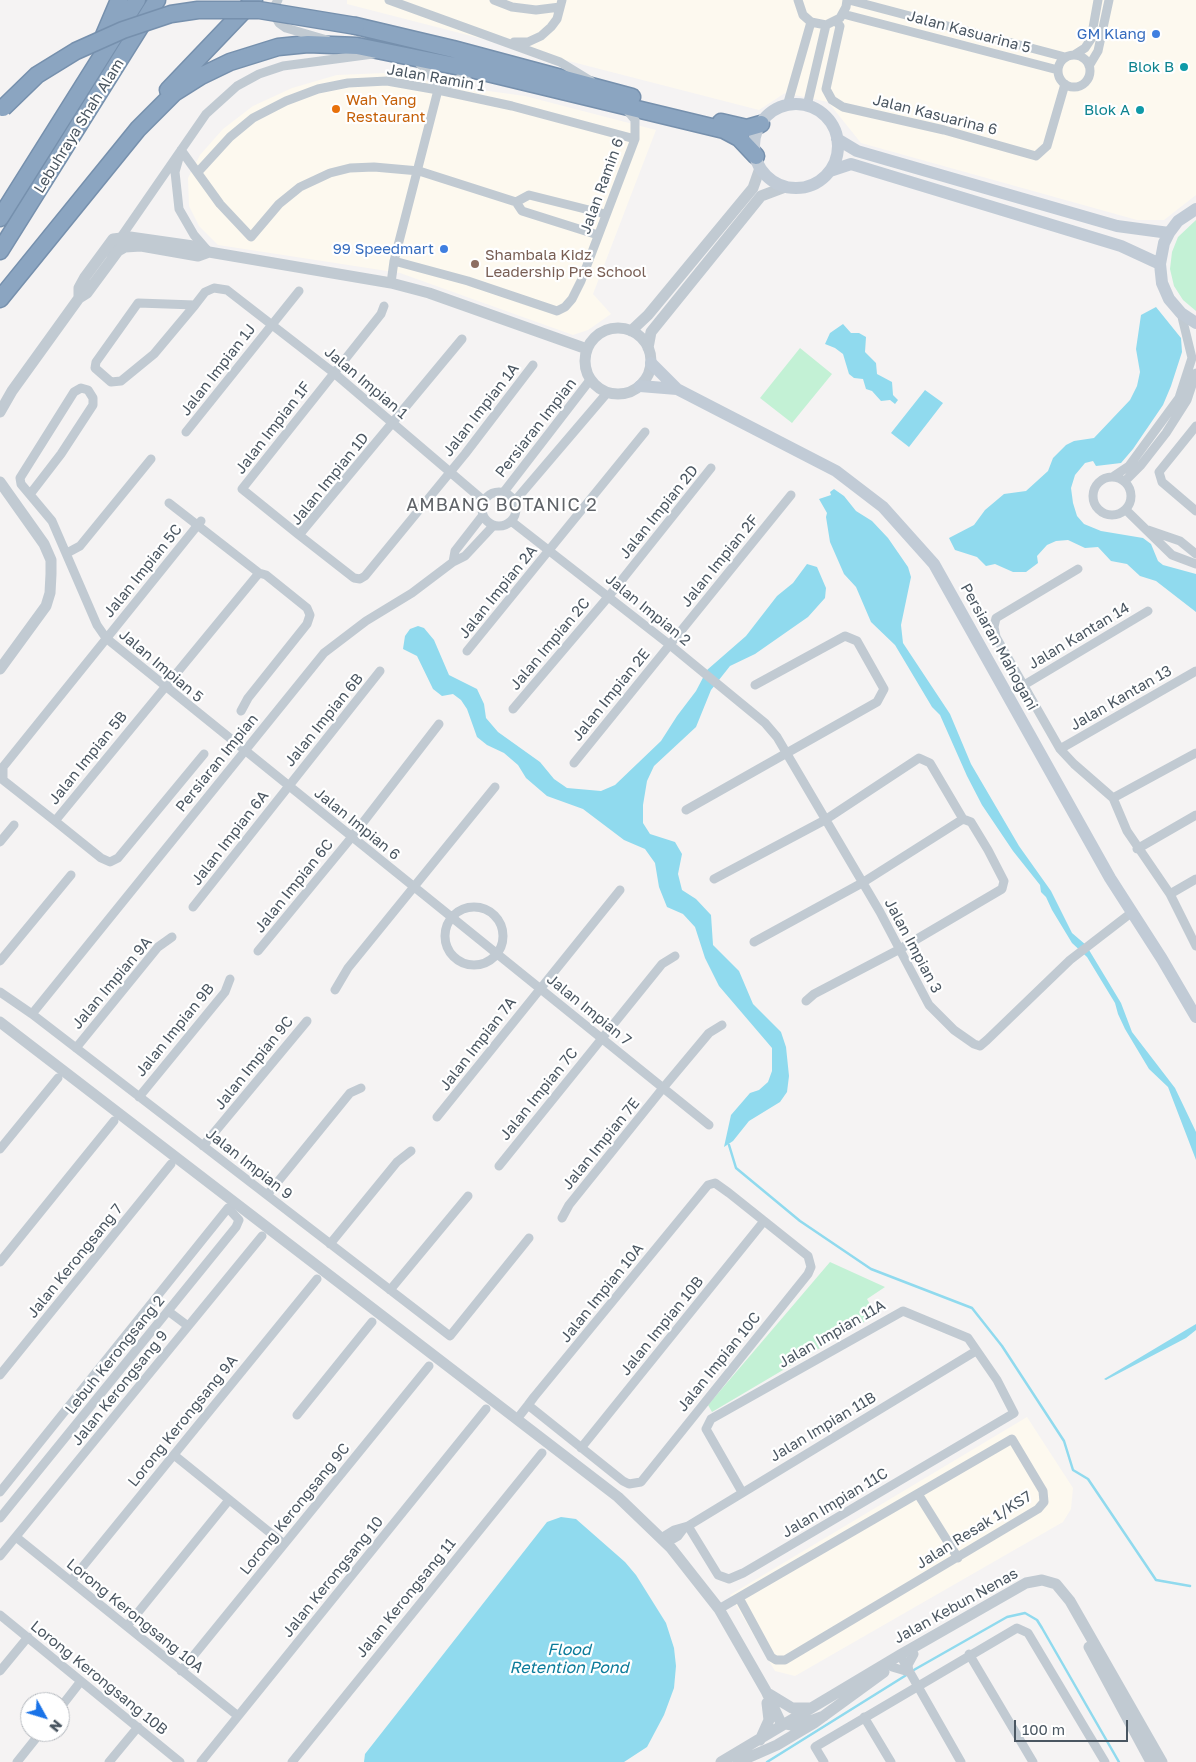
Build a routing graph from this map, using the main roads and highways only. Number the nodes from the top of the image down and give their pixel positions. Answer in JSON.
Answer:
{"nodes":[{"id":1,"x":119,"y":0,"type":"edge"},
{"id":2,"x":137,"y":0,"type":"edge"},
{"id":3,"x":157,"y":0,"type":"edge"},
{"id":4,"x":163,"y":0,"type":"edge"},
{"id":5,"x":254,"y":0,"type":"edge"},
{"id":6,"x":125,"y":52,"type":"junction"},
{"id":7,"x":76,"y":97,"type":"junction"},
{"id":8,"x":1,"y":110,"type":"edge"},
{"id":9,"x":761,"y":124,"type":"junction"},
{"id":10,"x":138,"y":129,"type":"junction"},
{"id":11,"x":837,"y":139,"type":"junction"},
{"id":12,"x":758,"y":162,"type":"junction"},
{"id":13,"x":830,"y":171,"type":"junction"},
{"id":14,"x":1196,"y":209,"type":"edge"},
{"id":15,"x":0,"y":218,"type":"edge"},
{"id":16,"x":1169,"y":233,"type":"junction"},
{"id":17,"x":0,"y":252,"type":"edge"},
{"id":18,"x":1160,"y":264,"type":"junction"},
{"id":19,"x":0,"y":299,"type":"edge"},
{"id":20,"x":1196,"y":324,"type":"edge"},
{"id":21,"x":651,"y":363,"type":"road end"},
{"id":22,"x":640,"y":386,"type":"road end"},
{"id":23,"x":677,"y":389,"type":"junction"},
{"id":24,"x":1196,"y":1017,"type":"edge"}],
"edges":[{"from":1,"to":7,"type":"highway"},
{"from":2,"to":7,"type":"highway","name":"Lebuhraya Shah Alam"},
{"from":3,"to":6,"type":"highway","name":"Lebuhraya Shah Alam"},
{"from":4,"to":6,"type":"highway"},
{"from":5,"to":10,"type":"highway"},
{"from":6,"to":17,"type":"highway","name":"Lebuhraya Shah Alam"},
{"from":7,"to":15,"type":"highway","name":"Lebuhraya Shah Alam"},
{"from":8,"to":9,"type":"highway","bridge":true},
{"from":9,"to":11,"type":"main road"},
{"from":9,"to":12,"type":"main road"},
{"from":10,"to":12,"type":"highway"},
{"from":10,"to":19,"type":"highway"},
{"from":11,"to":13,"type":"main road"},
{"from":11,"to":16,"type":"main road"},
{"from":12,"to":13,"type":"main road"},
{"from":13,"to":18,"type":"main road"},
{"from":14,"to":16,"type":"main road"},
{"from":16,"to":18,"type":"main road"},
{"from":18,"to":20,"type":"main road"},
{"from":21,"to":23,"type":"main road"},
{"from":22,"to":23,"type":"main road"},
{"from":23,"to":24,"type":"main road","name":"Persiaran Mahogani"}]}
